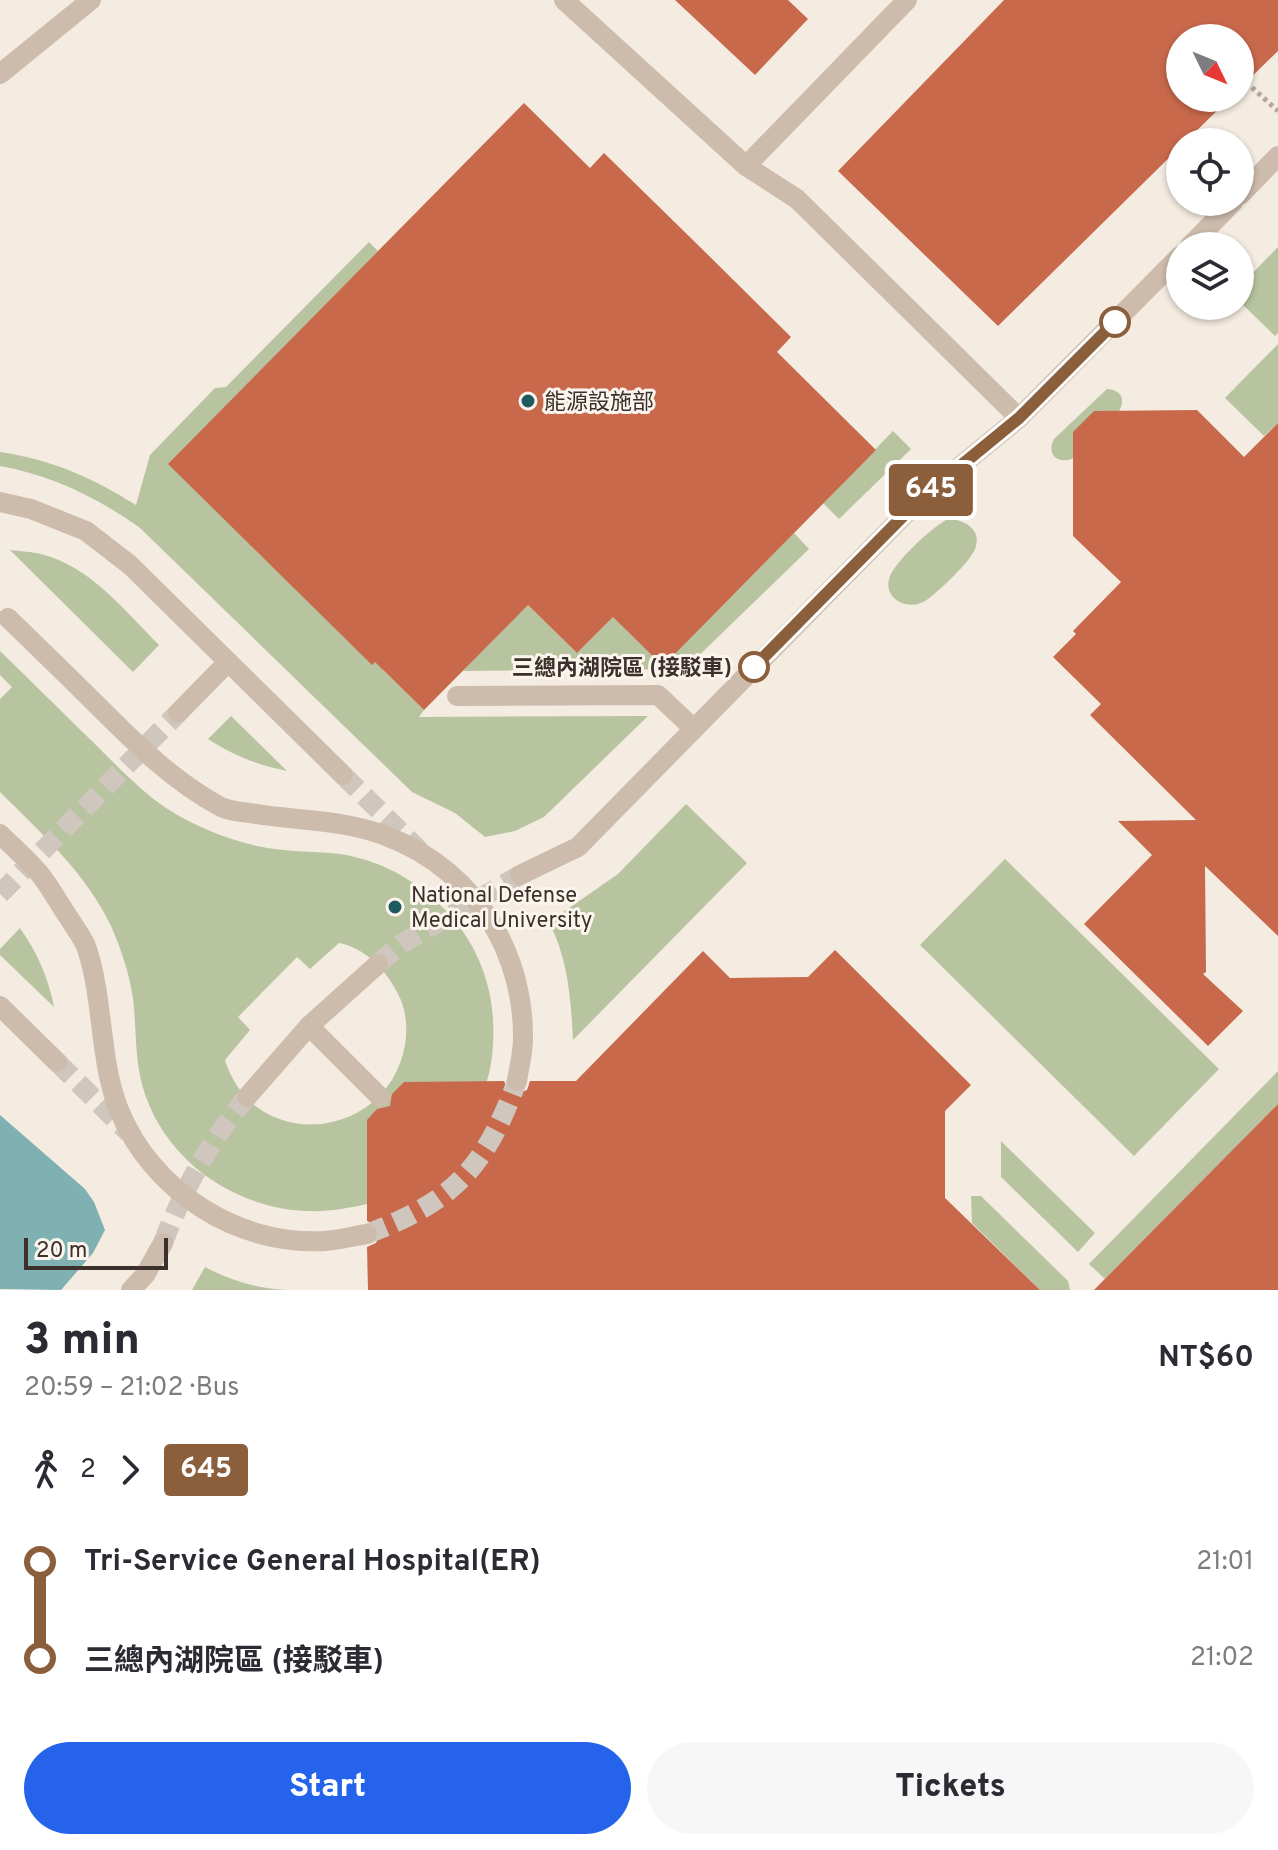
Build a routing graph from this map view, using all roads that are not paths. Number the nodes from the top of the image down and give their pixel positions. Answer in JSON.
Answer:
{"nodes":[{"id":1,"x":91,"y":0,"type":"edge"},
{"id":2,"x":564,"y":0,"type":"edge"},
{"id":3,"x":907,"y":0,"type":"edge"},
{"id":4,"x":0,"y":74,"type":"edge"},
{"id":5,"x":1278,"y":156,"type":"edge"},
{"id":6,"x":746,"y":166,"type":"junction"},
{"id":7,"x":1254,"y":181,"type":"edge"},
{"id":8,"x":1219,"y":216,"type":"edge"},
{"id":9,"x":1204,"y":232,"type":"edge"},
{"id":10,"x":1166,"y":270,"type":"edge"},
{"id":11,"x":1019,"y":418,"type":"junction"},
{"id":12,"x":0,"y":502,"type":"edge"},
{"id":13,"x":4,"y":614,"type":"edge"},
{"id":14,"x":228,"y":662,"type":"junction"},
{"id":15,"x":457,"y":696,"type":"dead end"},
{"id":16,"x":178,"y":713,"type":"tunnel mouth"},
{"id":17,"x":694,"y":729,"type":"junction"},
{"id":18,"x":343,"y":775,"type":"tunnel mouth"},
{"id":19,"x":0,"y":834,"type":"edge"},
{"id":20,"x":520,"y":875,"type":"tunnel mouth"},
{"id":21,"x":378,"y":964,"type":"tunnel mouth"},
{"id":22,"x":0,"y":1006,"type":"edge"},
{"id":23,"x":309,"y":1026,"type":"junction"},
{"id":24,"x":57,"y":1062,"type":"tunnel mouth"},
{"id":25,"x":517,"y":1081,"type":"tunnel mouth"},
{"id":26,"x":247,"y":1097,"type":"tunnel mouth"},
{"id":27,"x":380,"y":1097,"type":"dead end"},
{"id":28,"x":367,"y":1234,"type":"tunnel mouth"},
{"id":29,"x":131,"y":1290,"type":"edge"},
{"id":30,"x":149,"y":1290,"type":"edge"}],
"edges":[{"from":1,"to":4,"type":"lane"},
{"from":2,"to":6,"type":"lane"},
{"from":3,"to":6,"type":"lane"},
{"from":5,"to":7,"type":"lane"},
{"from":6,"to":11,"type":"lane"},
{"from":8,"to":9,"type":"lane"},
{"from":10,"to":11,"type":"lane"},
{"from":11,"to":17,"type":"lane"},
{"from":12,"to":14,"type":"lane"},
{"from":13,"to":25,"type":"lane","bridge":true},
{"from":14,"to":16,"type":"lane"},
{"from":14,"to":18,"type":"lane"},
{"from":15,"to":17,"type":"lane"},
{"from":17,"to":20,"type":"lane"},
{"from":19,"to":28,"type":"lane","bridge":true},
{"from":21,"to":23,"type":"lane"},
{"from":22,"to":24,"type":"lane"},
{"from":23,"to":26,"type":"lane"},
{"from":23,"to":27,"type":"lane"},
{"from":29,"to":30,"type":"lane"}]}
